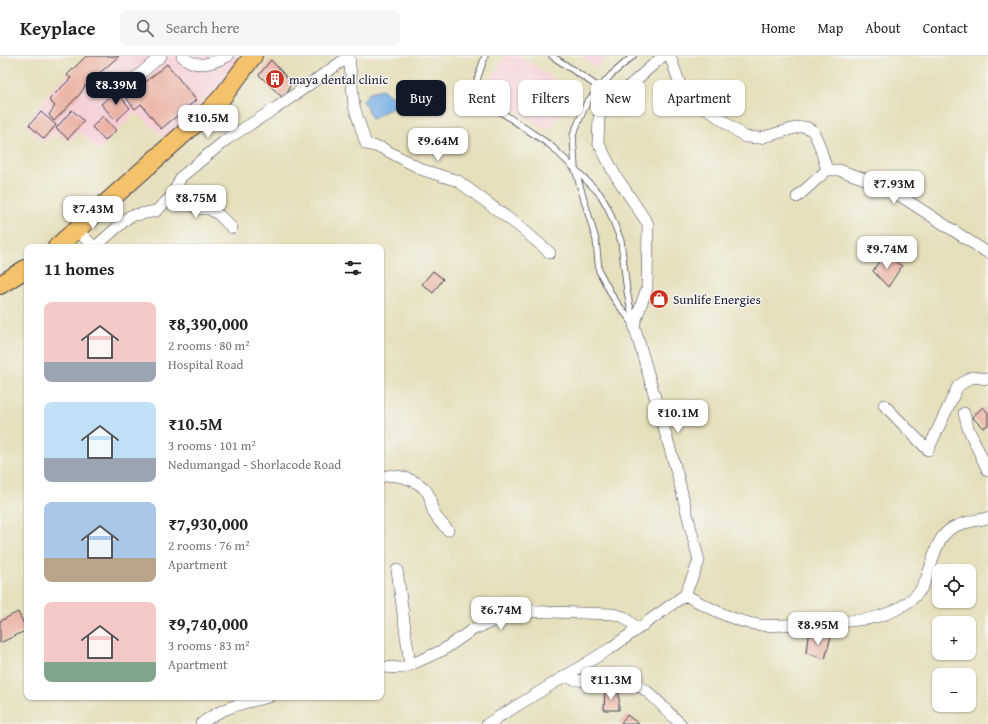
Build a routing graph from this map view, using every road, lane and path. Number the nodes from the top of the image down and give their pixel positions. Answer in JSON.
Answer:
{"nodes":[{"id":1,"x":161,"y":56,"type":"edge"},
{"id":2,"x":182,"y":56,"type":"edge"},
{"id":3,"x":228,"y":56,"type":"edge"},
{"id":4,"x":253,"y":56,"type":"edge"},
{"id":5,"x":348,"y":56,"type":"edge"},
{"id":6,"x":485,"y":56,"type":"edge"},
{"id":7,"x":552,"y":56,"type":"edge"},
{"id":8,"x":632,"y":56,"type":"edge"},
{"id":9,"x":663,"y":56,"type":"edge"},
{"id":10,"x":670,"y":56,"type":"edge"},
{"id":11,"x":134,"y":79,"type":"dead end"},
{"id":12,"x":608,"y":80,"type":"edge"},
{"id":13,"x":591,"y":82,"type":"edge"},
{"id":14,"x":591,"y":98,"type":"edge"},
{"id":15,"x":575,"y":169,"type":"junction"},
{"id":16,"x":827,"y":170,"type":"junction"},
{"id":17,"x":174,"y":190,"type":"junction"},
{"id":18,"x":797,"y":197,"type":"dead end"},
{"id":19,"x":232,"y":228,"type":"dead end"},
{"id":20,"x":77,"y":230,"type":"junction"},
{"id":21,"x":61,"y":244,"type":"edge"},
{"id":22,"x":92,"y":244,"type":"edge"},
{"id":23,"x":98,"y":244,"type":"edge"},
{"id":24,"x":550,"y":253,"type":"dead end"},
{"id":25,"x":988,"y":253,"type":"edge"},
{"id":26,"x":24,"y":270,"type":"edge"},
{"id":27,"x":0,"y":285,"type":"edge"},
{"id":28,"x":634,"y":325,"type":"junction"},
{"id":29,"x":988,"y":379,"type":"edge"},
{"id":30,"x":884,"y":405,"type":"dead end"},
{"id":31,"x":964,"y":413,"type":"dead end"},
{"id":32,"x":988,"y":471,"type":"edge"},
{"id":33,"x":384,"y":477,"type":"edge"},
{"id":34,"x":988,"y":518,"type":"edge"},
{"id":35,"x":448,"y":530,"type":"dead end"},
{"id":36,"x":398,"y":570,"type":"dead end"},
{"id":37,"x":685,"y":595,"type":"junction"},
{"id":38,"x":638,"y":629,"type":"junction"},
{"id":39,"x":410,"y":665,"type":"junction"},
{"id":40,"x":384,"y":667,"type":"edge"},
{"id":41,"x":565,"y":676,"type":"junction"},
{"id":42,"x":258,"y":700,"type":"edge"},
{"id":43,"x":201,"y":724,"type":"edge"},
{"id":44,"x":487,"y":724,"type":"edge"},
{"id":45,"x":681,"y":724,"type":"edge"}],
"edges":[{"from":1,"to":11,"type":"street"},
{"from":2,"to":3,"type":"street"},
{"from":4,"to":20,"type":"main road"},
{"from":5,"to":17,"type":"street"},
{"from":5,"to":24,"type":"street"},
{"from":6,"to":15,"type":"lane"},
{"from":7,"to":13,"type":"lane"},
{"from":8,"to":12,"type":"lane"},
{"from":9,"to":28,"type":"street"},
{"from":10,"to":16,"type":"street"},
{"from":14,"to":15,"type":"lane"},
{"from":15,"to":28,"type":"lane"},
{"from":15,"to":28,"type":"lane"},
{"from":16,"to":18,"type":"street"},
{"from":16,"to":25,"type":"street"},
{"from":17,"to":19,"type":"street"},
{"from":17,"to":23,"type":"street"},
{"from":20,"to":21,"type":"main road"},
{"from":20,"to":22,"type":"street"},
{"from":26,"to":27,"type":"main road"},
{"from":28,"to":37,"type":"street"},
{"from":29,"to":30,"type":"street"},
{"from":31,"to":32,"type":"street"},
{"from":33,"to":35,"type":"street"},
{"from":34,"to":37,"type":"street"},
{"from":36,"to":39,"type":"street"},
{"from":37,"to":38,"type":"street"},
{"from":38,"to":39,"type":"street"},
{"from":38,"to":41,"type":"street"},
{"from":39,"to":40,"type":"street"},
{"from":41,"to":44,"type":"street"},
{"from":41,"to":45,"type":"street"},
{"from":42,"to":43,"type":"street"}]}
